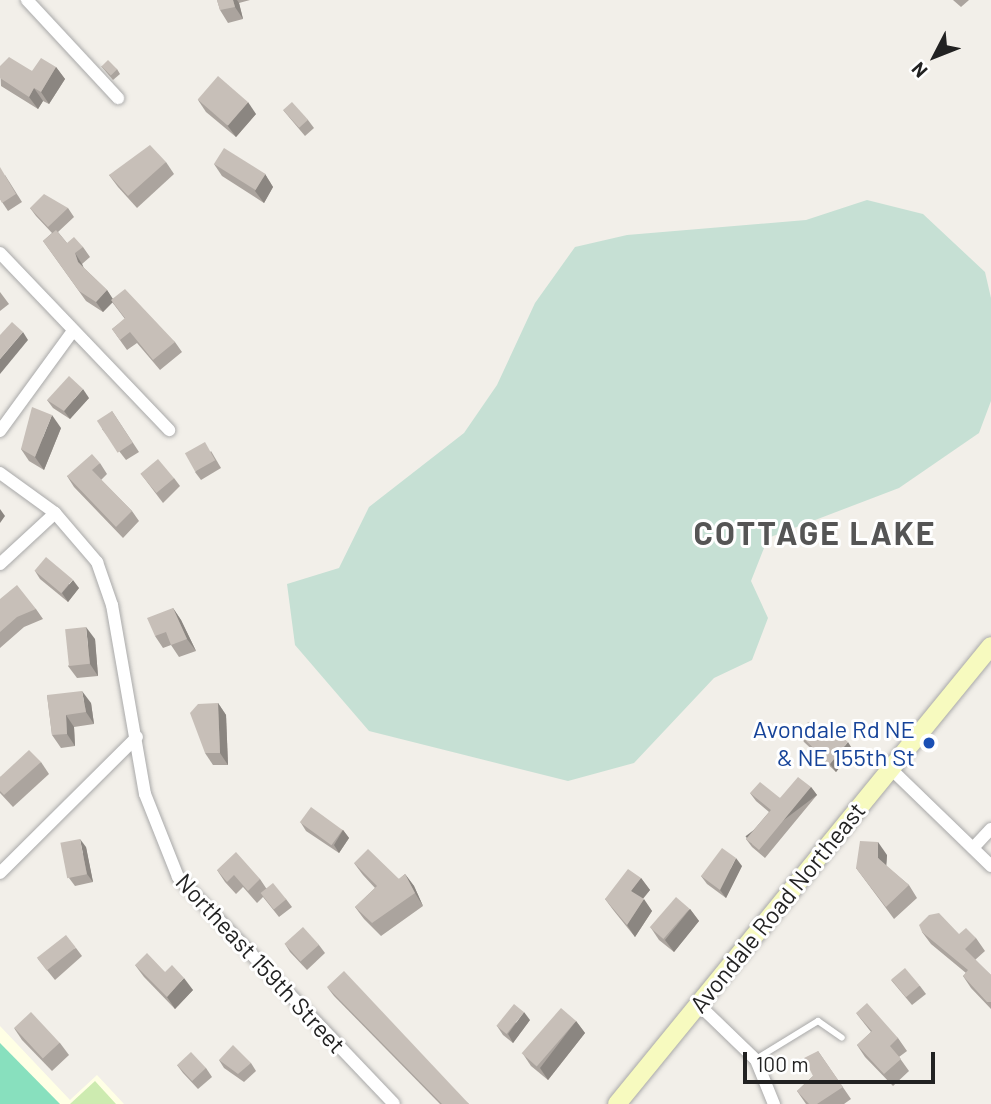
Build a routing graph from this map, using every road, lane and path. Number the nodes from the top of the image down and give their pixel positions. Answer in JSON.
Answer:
{"nodes":[{"id":1,"x":27,"y":0,"type":"edge"},
{"id":2,"x":118,"y":98,"type":"dead end"},
{"id":3,"x":0,"y":253,"type":"edge"},
{"id":4,"x":73,"y":331,"type":"junction"},
{"id":5,"x":169,"y":430,"type":"dead end"},
{"id":6,"x":0,"y":431,"type":"edge"},
{"id":7,"x":0,"y":473,"type":"edge"},
{"id":8,"x":55,"y":513,"type":"junction"},
{"id":9,"x":0,"y":564,"type":"edge"},
{"id":10,"x":991,"y":646,"type":"edge"},
{"id":11,"x":137,"y":737,"type":"junction"},
{"id":12,"x":890,"y":768,"type":"junction"},
{"id":13,"x":991,"y":830,"type":"edge"},
{"id":14,"x":973,"y":848,"type":"junction"},
{"id":15,"x":991,"y":866,"type":"edge"},
{"id":16,"x":0,"y":873,"type":"edge"},
{"id":17,"x":698,"y":1004,"type":"junction"},
{"id":18,"x":842,"y":1038,"type":"dead end"},
{"id":19,"x":756,"y":1060,"type":"junction"},
{"id":20,"x":394,"y":1104,"type":"edge"},
{"id":21,"x":617,"y":1104,"type":"edge"},
{"id":22,"x":774,"y":1104,"type":"edge"}],
"edges":[{"from":1,"to":2,"type":"street"},
{"from":3,"to":4,"type":"street"},
{"from":4,"to":5,"type":"street"},
{"from":4,"to":6,"type":"street"},
{"from":7,"to":8,"type":"street"},
{"from":8,"to":9,"type":"street"},
{"from":8,"to":11,"type":"street","name":"Northeast 159th Street"},
{"from":10,"to":12,"type":"main road","name":"Avondale Road Northeast"},
{"from":11,"to":16,"type":"street"},
{"from":11,"to":20,"type":"street","name":"Northeast 159th Street"},
{"from":12,"to":14,"type":"street"},
{"from":12,"to":17,"type":"main road","name":"Avondale Road Northeast"},
{"from":13,"to":14,"type":"street"},
{"from":14,"to":15,"type":"street"},
{"from":17,"to":19,"type":"street"},
{"from":17,"to":21,"type":"main road","name":"Avondale Road Northeast"},
{"from":18,"to":19,"type":"lane"},
{"from":19,"to":22,"type":"street"}]}
